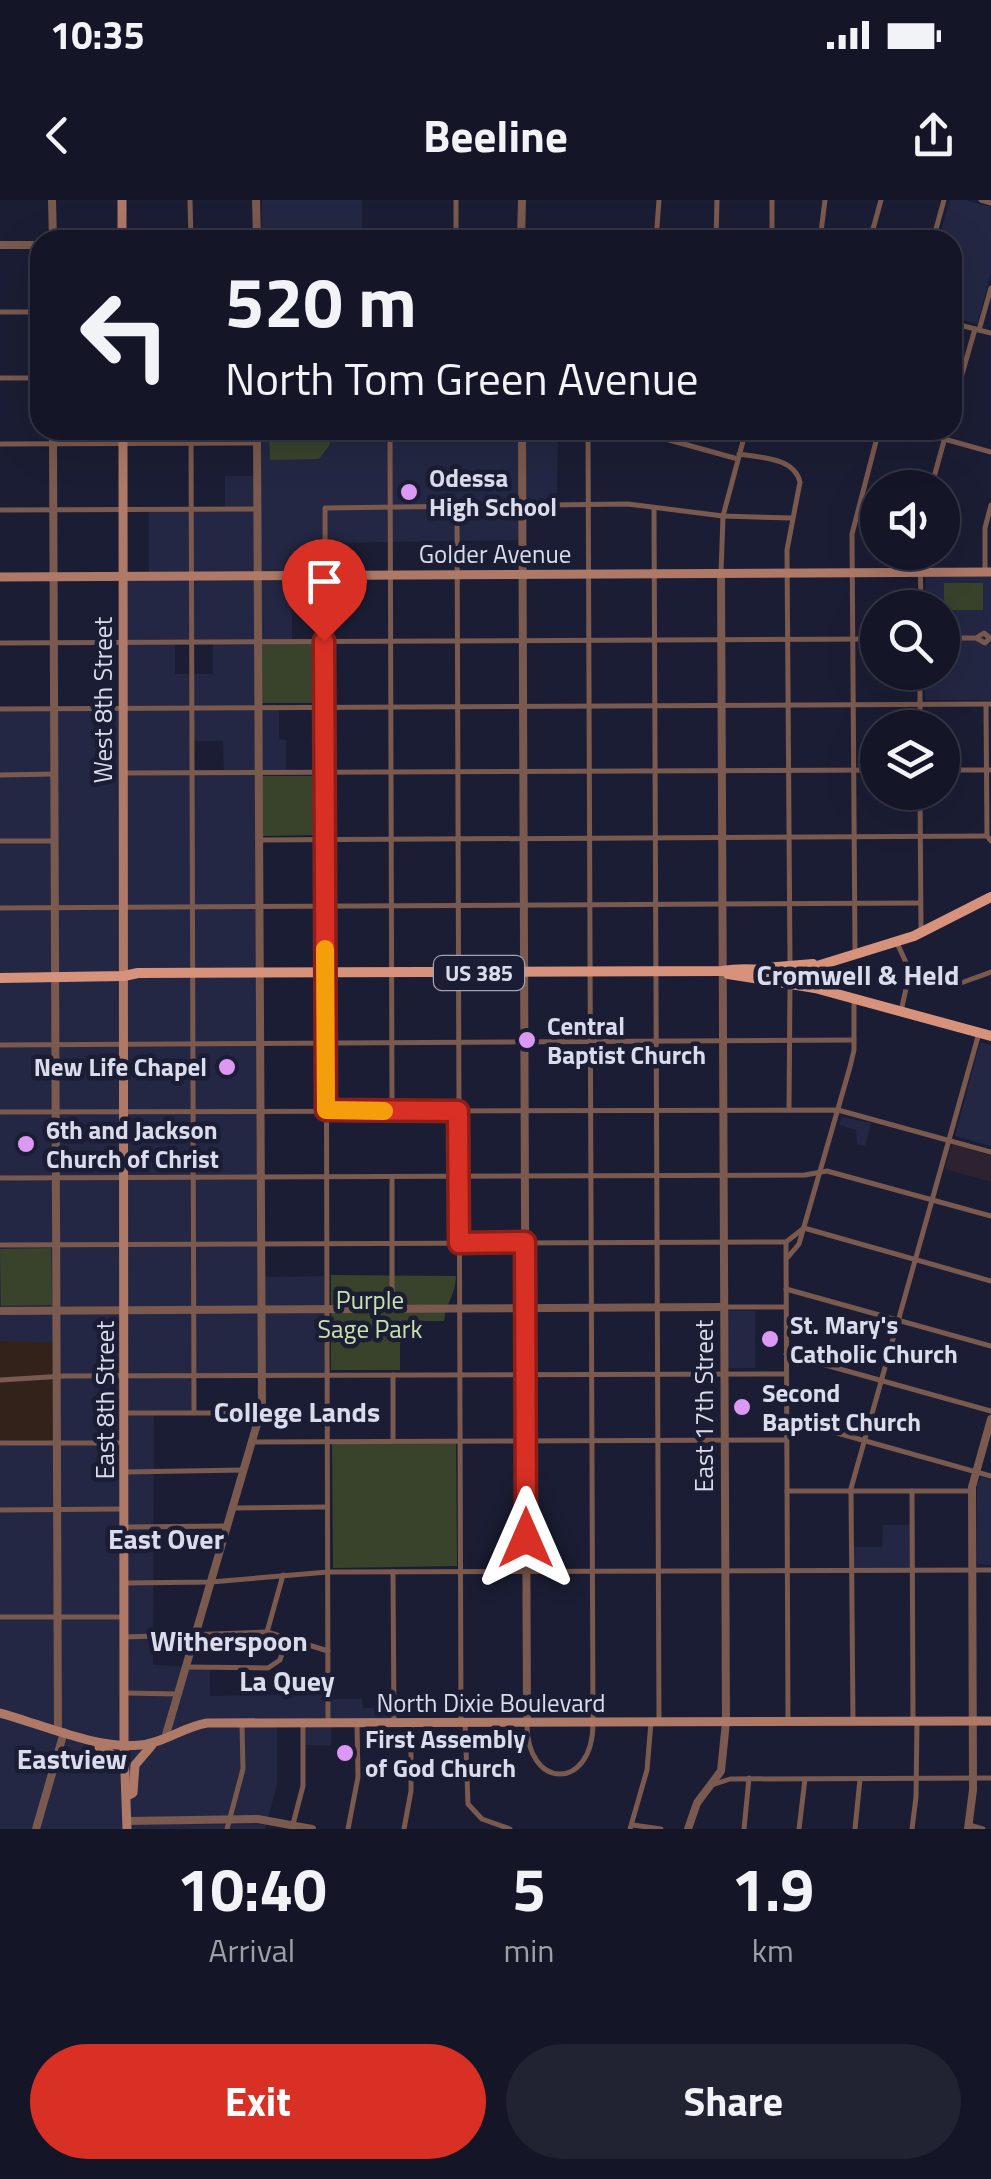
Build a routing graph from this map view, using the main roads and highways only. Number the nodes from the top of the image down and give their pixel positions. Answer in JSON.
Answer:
{"nodes":[{"id":1,"x":122,"y":200,"type":"edge"},
{"id":2,"x":122,"y":230,"type":"edge"},
{"id":3,"x":123,"y":440,"type":"edge"},
{"id":4,"x":988,"y":572,"type":"edge"},
{"id":5,"x":0,"y":576,"type":"edge"},
{"id":6,"x":124,"y":576,"type":"junction"},
{"id":7,"x":991,"y":897,"type":"edge"},
{"id":8,"x":815,"y":966,"type":"junction"},
{"id":9,"x":722,"y":972,"type":"junction"},
{"id":10,"x":125,"y":973,"type":"junction"},
{"id":11,"x":0,"y":974,"type":"edge"},
{"id":12,"x":789,"y":975,"type":"junction"},
{"id":13,"x":812,"y":984,"type":"junction"},
{"id":14,"x":985,"y":1035,"type":"edge"},
{"id":15,"x":0,"y":1712,"type":"edge"},
{"id":16,"x":991,"y":1721,"type":"edge"},
{"id":17,"x":89,"y":1739,"type":"junction"},
{"id":18,"x":160,"y":1740,"type":"junction"},
{"id":19,"x":124,"y":1746,"type":"junction"},
{"id":20,"x":126,"y":1777,"type":"junction"},
{"id":21,"x":127,"y":1796,"type":"junction"},
{"id":22,"x":127,"y":1825,"type":"edge"}],
"edges":[{"from":1,"to":2,"type":"main road"},
{"from":3,"to":6,"type":"main road","name":"West 8th Street"},
{"from":4,"to":6,"type":"main road","name":"Golder Avenue"},
{"from":5,"to":6,"type":"main road","name":"Golder Avenue"},
{"from":6,"to":10,"type":"main road","name":"West 8th Street"},
{"from":7,"to":8,"type":"main road"},
{"from":8,"to":12,"type":"main road"},
{"from":8,"to":13,"type":"main road"},
{"from":9,"to":10,"type":"main road","number":"US 385"},
{"from":9,"to":12,"type":"main road","number":"US 385"},
{"from":9,"to":12,"type":"main road","number":"US 385"},
{"from":10,"to":11,"type":"main road","number":"US 385"},
{"from":10,"to":19,"type":"main road","name":"East 8th Street"},
{"from":12,"to":13,"type":"main road","number":"US 385"},
{"from":13,"to":14,"type":"main road","number":"US 385"},
{"from":15,"to":17,"type":"main road","name":"North Dixie Boulevard"},
{"from":16,"to":18,"type":"main road","name":"North Dixie Boulevard"},
{"from":17,"to":19,"type":"main road","name":"North Dixie Boulevard"},
{"from":17,"to":20,"type":"main road"},
{"from":18,"to":19,"type":"main road","name":"North Dixie Boulevard"},
{"from":18,"to":21,"type":"main road"},
{"from":19,"to":20,"type":"main road","name":"East 8th Street"},
{"from":20,"to":21,"type":"main road","name":"East 8th Street"},
{"from":21,"to":22,"type":"main road","name":"East 8th Street"}]}
